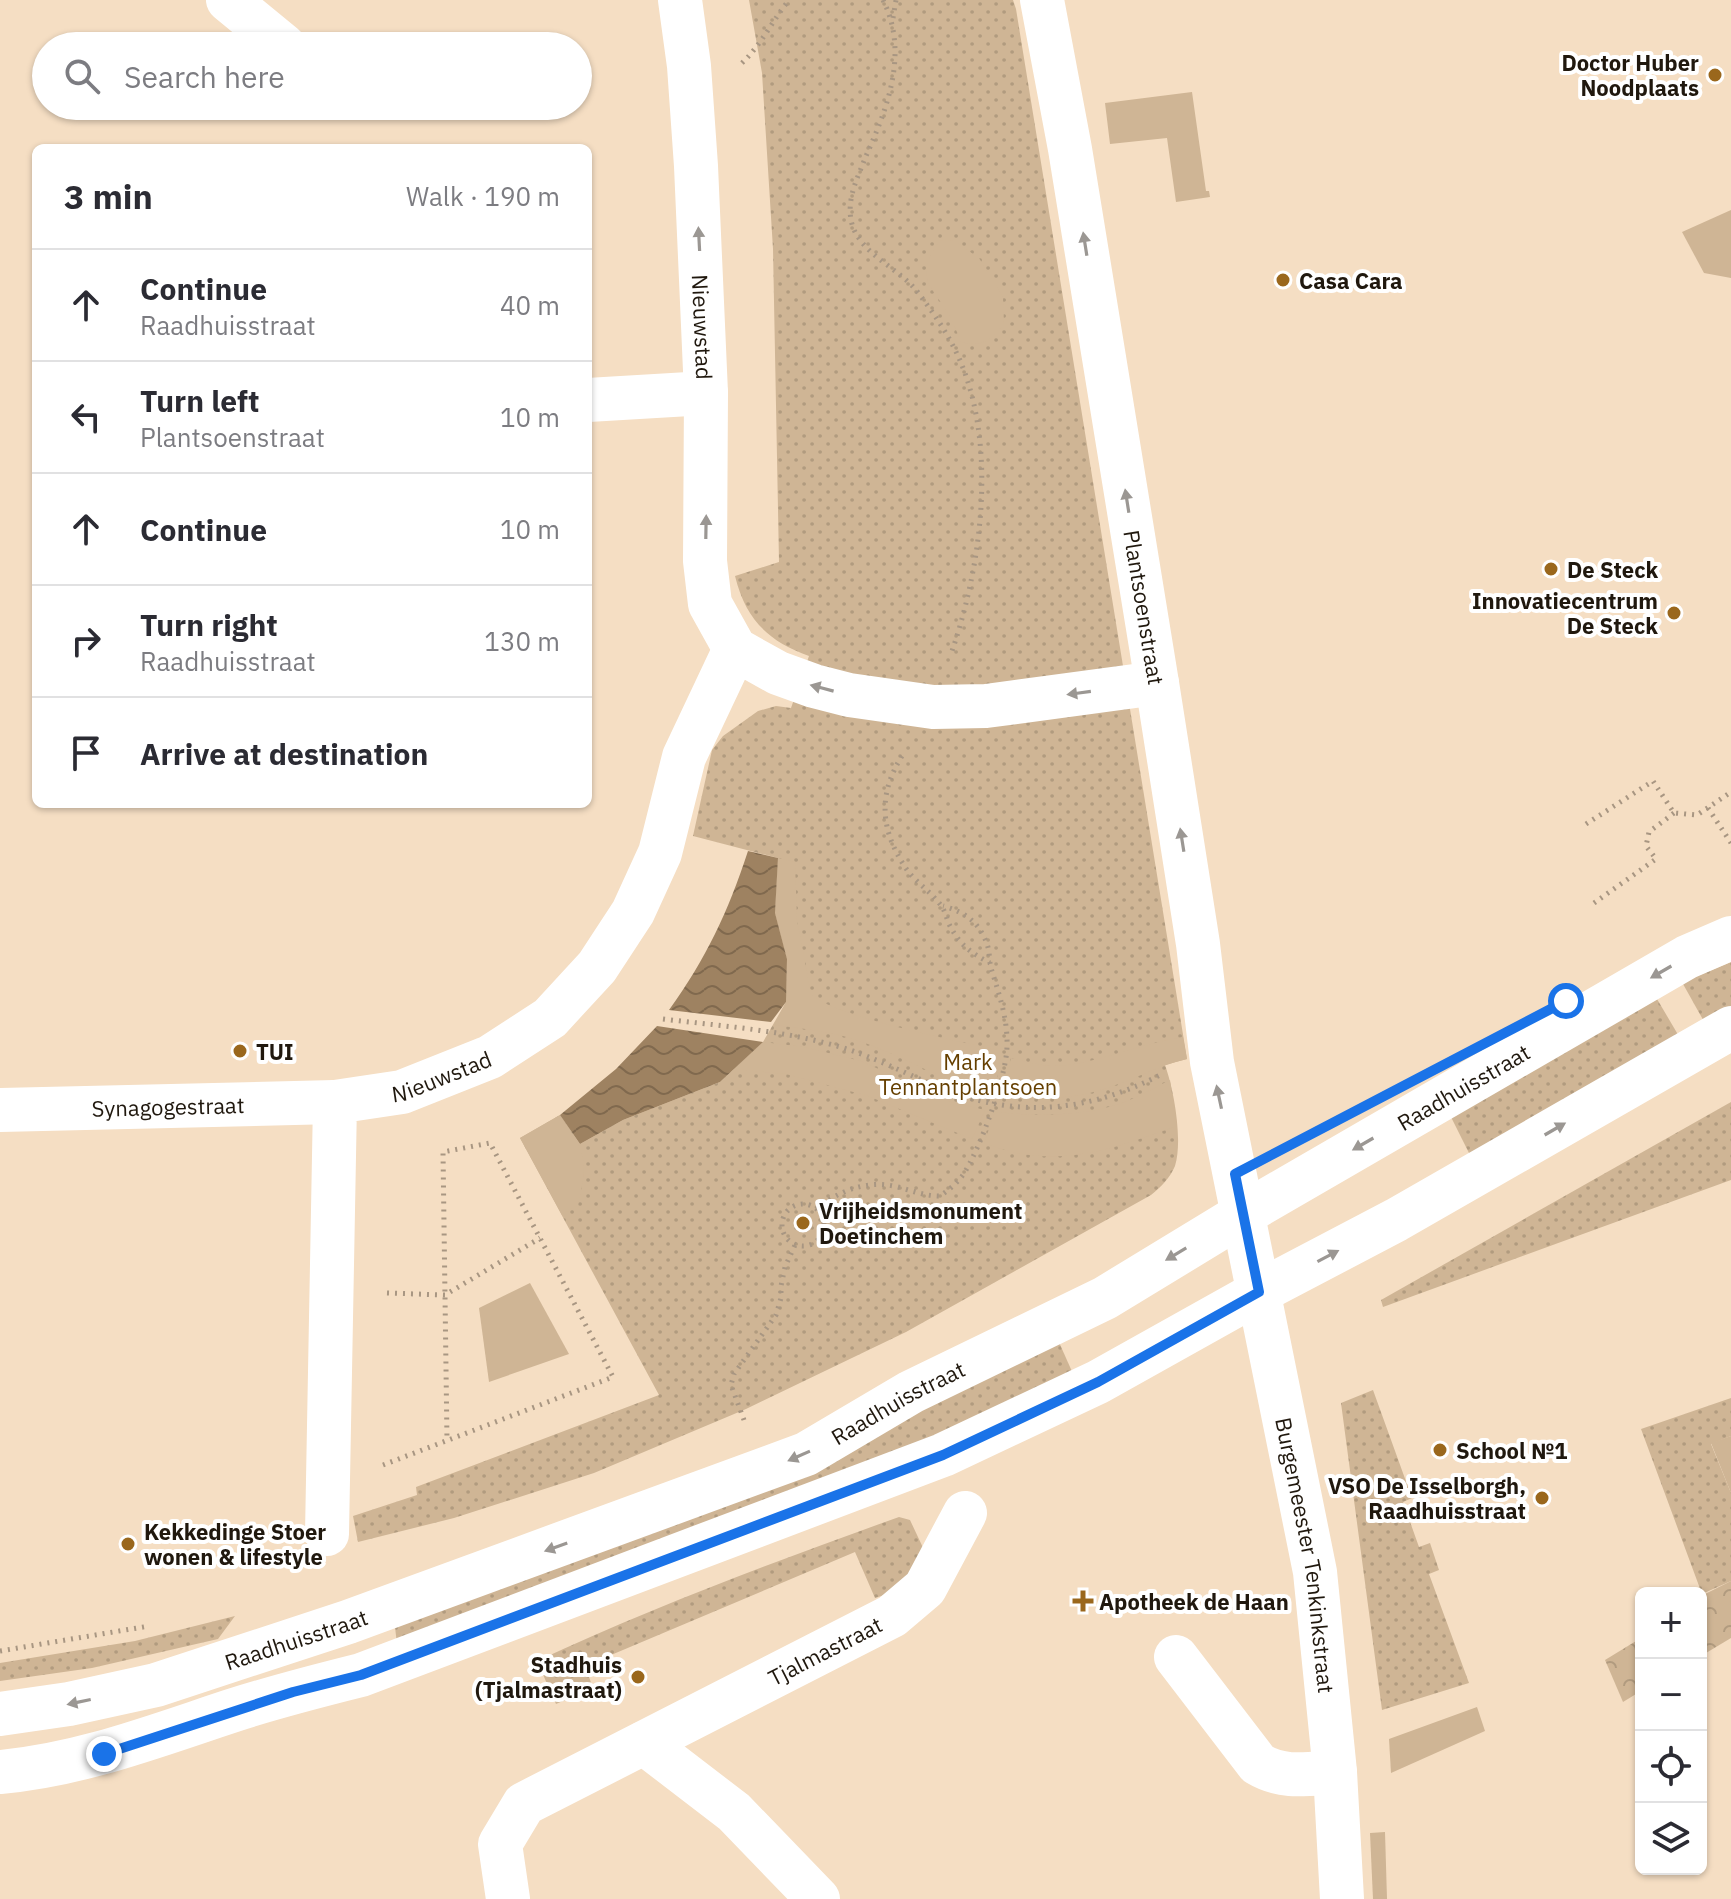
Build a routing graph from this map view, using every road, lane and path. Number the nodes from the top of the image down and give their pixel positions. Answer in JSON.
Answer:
{"nodes":[{"id":1,"x":228,"y":0,"type":"edge"},
{"id":2,"x":680,"y":0,"type":"edge"},
{"id":3,"x":883,"y":0,"type":"edge"},
{"id":4,"x":896,"y":0,"type":"edge"},
{"id":5,"x":1042,"y":0,"type":"edge"},
{"id":6,"x":893,"y":19,"type":"junction"},
{"id":7,"x":267,"y":32,"type":"edge"},
{"id":8,"x":706,"y":393,"type":"junction"},
{"id":9,"x":592,"y":400,"type":"edge"},
{"id":10,"x":735,"y":649,"type":"junction"},
{"id":11,"x":1157,"y":683,"type":"junction"},
{"id":12,"x":933,"y":707,"type":"junction"},
{"id":13,"x":1731,"y":792,"type":"edge"},
{"id":14,"x":1708,"y":808,"type":"junction"},
{"id":15,"x":1674,"y":813,"type":"junction"},
{"id":16,"x":1586,"y":824,"type":"dead end"},
{"id":17,"x":1731,"y":843,"type":"edge"},
{"id":18,"x":1594,"y":903,"type":"dead end"},
{"id":19,"x":942,"y":906,"type":"junction"},
{"id":20,"x":1731,"y":938,"type":"edge"},
{"id":21,"x":990,"y":963,"type":"junction"},
{"id":22,"x":663,"y":1019,"type":"dead end"},
{"id":23,"x":1731,"y":1028,"type":"edge"},
{"id":24,"x":1212,"y":1062,"type":"junction"},
{"id":25,"x":335,"y":1102,"type":"junction"},
{"id":26,"x":993,"y":1105,"type":"junction"},
{"id":27,"x":0,"y":1110,"type":"edge"},
{"id":28,"x":1239,"y":1194,"type":"junction"},
{"id":29,"x":816,"y":1209,"type":"junction"},
{"id":30,"x":540,"y":1238,"type":"junction"},
{"id":31,"x":795,"y":1245,"type":"junction"},
{"id":32,"x":1259,"y":1292,"type":"junction"},
{"id":33,"x":382,"y":1293,"type":"dead end"},
{"id":34,"x":445,"y":1295,"type":"junction"},
{"id":35,"x":746,"y":1426,"type":"dead end"},
{"id":36,"x":447,"y":1440,"type":"junction"},
{"id":37,"x":382,"y":1465,"type":"dead end"},
{"id":38,"x":965,"y":1513,"type":"dead end"},
{"id":39,"x":327,"y":1534,"type":"dead end"},
{"id":40,"x":156,"y":1624,"type":"dead end"},
{"id":41,"x":0,"y":1651,"type":"edge"},
{"id":42,"x":1176,"y":1657,"type":"dead end"},
{"id":43,"x":0,"y":1714,"type":"edge"},
{"id":44,"x":644,"y":1743,"type":"junction"},
{"id":45,"x":0,"y":1772,"type":"edge"},
{"id":46,"x":1335,"y":1772,"type":"junction"},
{"id":47,"x":508,"y":1899,"type":"edge"},
{"id":48,"x":818,"y":1899,"type":"edge"},
{"id":49,"x":1342,"y":1899,"type":"edge"}],
"edges":[{"from":1,"to":7,"type":"street"},
{"from":8,"to":2,"type":"street","name":"Nieuwstad","one_way":true},
{"from":3,"to":6,"type":"path"},
{"from":4,"to":6,"type":"path"},
{"from":11,"to":5,"type":"street","name":"Plantsoenstraat","one_way":true},
{"from":6,"to":12,"type":"path"},
{"from":8,"to":9,"type":"street"},
{"from":10,"to":8,"type":"street","name":"Nieuwstad","one_way":true},
{"from":12,"to":10,"type":"street","one_way":true},
{"from":10,"to":25,"type":"street","name":"Nieuwstad"},
{"from":11,"to":12,"type":"street","one_way":true},
{"from":24,"to":11,"type":"street","name":"Plantsoenstraat","one_way":true},
{"from":12,"to":19,"type":"path"},
{"from":13,"to":14,"type":"path"},
{"from":14,"to":15,"type":"path"},
{"from":14,"to":17,"type":"path"},
{"from":15,"to":16,"type":"path"},
{"from":15,"to":18,"type":"path"},
{"from":19,"to":21,"type":"path"},
{"from":19,"to":21,"type":"path"},
{"from":20,"to":28,"type":"street","name":"Raadhuisstraat","one_way":true},
{"from":21,"to":26,"type":"path"},
{"from":22,"to":26,"type":"path"},
{"from":32,"to":23,"type":"street","one_way":true},
{"from":24,"to":26,"type":"path"},
{"from":28,"to":24,"type":"street","name":"Plantsoenstraat","one_way":true},
{"from":25,"to":27,"type":"street","name":"Synagogestraat"},
{"from":25,"to":39,"type":"street"},
{"from":26,"to":29,"type":"path"},
{"from":28,"to":32,"type":"street","name":"Burgemeester Tenkinkstraat"},
{"from":28,"to":43,"type":"street","name":"Raadhuisstraat","one_way":true},
{"from":29,"to":31,"type":"path"},
{"from":29,"to":31,"type":"path"},
{"from":30,"to":34,"type":"path"},
{"from":30,"to":34,"type":"path"},
{"from":30,"to":36,"type":"path"},
{"from":31,"to":35,"type":"path"},
{"from":32,"to":45,"type":"street"},
{"from":32,"to":46,"type":"street","name":"Burgemeester Tenkinkstraat"},
{"from":33,"to":34,"type":"path"},
{"from":34,"to":36,"type":"path"},
{"from":36,"to":37,"type":"path"},
{"from":38,"to":44,"type":"street","name":"Tjalmastraat"},
{"from":40,"to":41,"type":"path"},
{"from":42,"to":46,"type":"street"},
{"from":44,"to":47,"type":"street","name":"Tjalmastraat"},
{"from":44,"to":48,"type":"street"},
{"from":46,"to":49,"type":"street","name":"Burgemeester Tenkinkstraat"}]}
